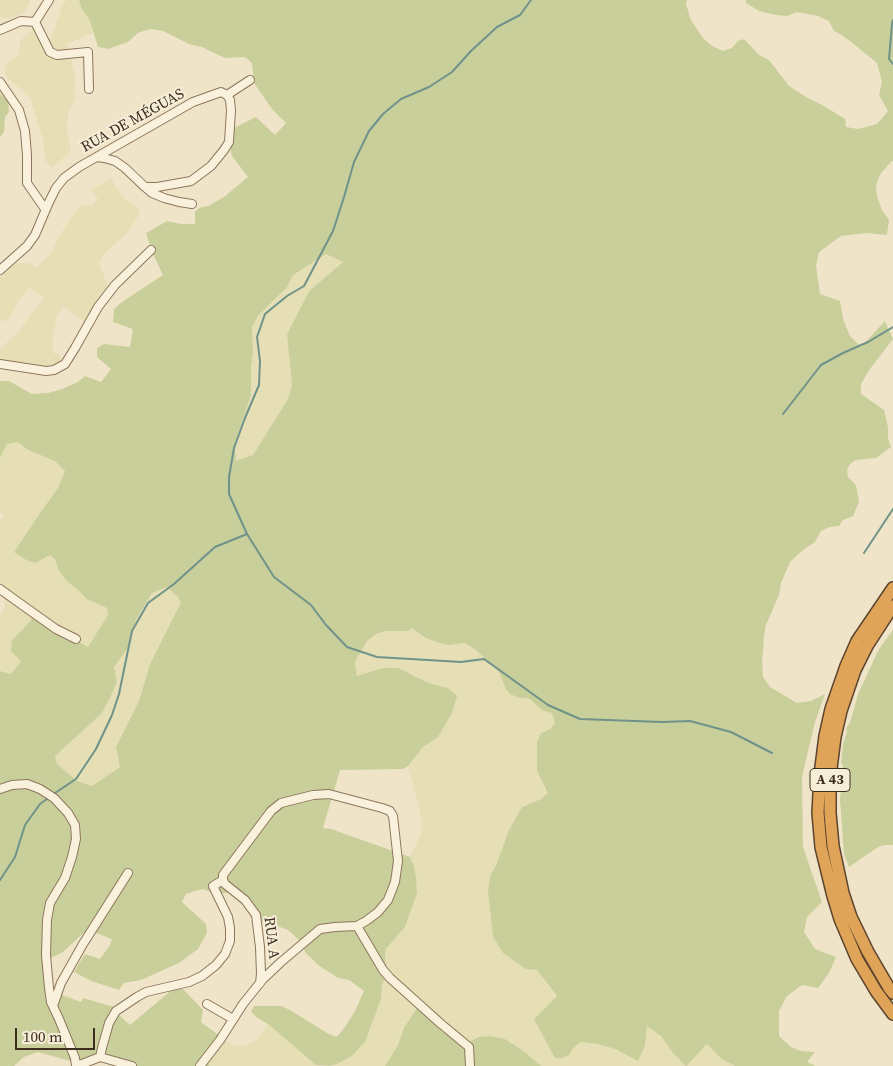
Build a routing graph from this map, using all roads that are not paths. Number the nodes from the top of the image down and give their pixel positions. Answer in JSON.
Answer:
{"nodes":[{"id":1,"x":49,"y":0,"type":"edge"},
{"id":2,"x":35,"y":22,"type":"junction"},
{"id":3,"x":0,"y":30,"type":"edge"},
{"id":4,"x":250,"y":80,"type":"dead end"},
{"id":5,"x":0,"y":82,"type":"edge"},
{"id":6,"x":89,"y":89,"type":"dead end"},
{"id":7,"x":227,"y":95,"type":"junction"},
{"id":8,"x":97,"y":157,"type":"junction"},
{"id":9,"x":145,"y":187,"type":"junction"},
{"id":10,"x":192,"y":204,"type":"dead end"},
{"id":11,"x":45,"y":209,"type":"junction"},
{"id":12,"x":151,"y":250,"type":"dead end"},
{"id":13,"x":0,"y":270,"type":"edge"},
{"id":14,"x":0,"y":364,"type":"edge"},
{"id":15,"x":0,"y":588,"type":"edge"},
{"id":16,"x":893,"y":588,"type":"edge"},
{"id":17,"x":893,"y":606,"type":"edge"},
{"id":18,"x":76,"y":640,"type":"dead end"},
{"id":19,"x":851,"y":668,"type":"junction"},
{"id":20,"x":0,"y":789,"type":"edge"},
{"id":21,"x":128,"y":873,"type":"dead end"},
{"id":22,"x":223,"y":880,"type":"junction"},
{"id":23,"x":838,"y":895,"type":"junction"},
{"id":24,"x":357,"y":926,"type":"junction"},
{"id":25,"x":260,"y":983,"type":"junction"},
{"id":26,"x":893,"y":993,"type":"edge"},
{"id":27,"x":207,"y":1004,"type":"dead end"},
{"id":28,"x":53,"y":1006,"type":"junction"},
{"id":29,"x":893,"y":1014,"type":"edge"},
{"id":30,"x":233,"y":1019,"type":"junction"},
{"id":31,"x":100,"y":1058,"type":"junction"},
{"id":32,"x":76,"y":1066,"type":"edge"},
{"id":33,"x":132,"y":1066,"type":"edge"},
{"id":34,"x":200,"y":1066,"type":"edge"},
{"id":35,"x":470,"y":1066,"type":"edge"}],
"edges":[{"from":1,"to":2,"type":"street"},
{"from":2,"to":3,"type":"street"},
{"from":2,"to":6,"type":"street"},
{"from":4,"to":7,"type":"street","name":"RUA DE MÉGUAS"},
{"from":5,"to":11,"type":"street"},
{"from":7,"to":8,"type":"street","name":"RUA DE MÉGUAS"},
{"from":7,"to":9,"type":"street"},
{"from":8,"to":9,"type":"street"},
{"from":8,"to":11,"type":"street","name":"RUA DE MÉGUAS"},
{"from":9,"to":10,"type":"street"},
{"from":11,"to":13,"type":"street","name":"RUA DE MÉGUAS"},
{"from":12,"to":14,"type":"street"},
{"from":15,"to":18,"type":"street"},
{"from":16,"to":19,"type":"highway","number":"A 43"},
{"from":17,"to":19,"type":"highway","number":"A 43"},
{"from":19,"to":23,"type":"highway","number":"A 43"},
{"from":19,"to":23,"type":"highway","number":"A 43"},
{"from":20,"to":28,"type":"street"},
{"from":21,"to":28,"type":"street"},
{"from":22,"to":24,"type":"street"},
{"from":22,"to":25,"type":"street","name":"RUA A"},
{"from":22,"to":31,"type":"street"},
{"from":23,"to":26,"type":"highway","number":"A 43"},
{"from":23,"to":29,"type":"highway","number":"A 43"},
{"from":24,"to":25,"type":"street"},
{"from":24,"to":35,"type":"street"},
{"from":25,"to":30,"type":"street"},
{"from":27,"to":30,"type":"street"},
{"from":28,"to":32,"type":"street"},
{"from":30,"to":34,"type":"street"},
{"from":31,"to":32,"type":"street"},
{"from":31,"to":33,"type":"street"}]}
